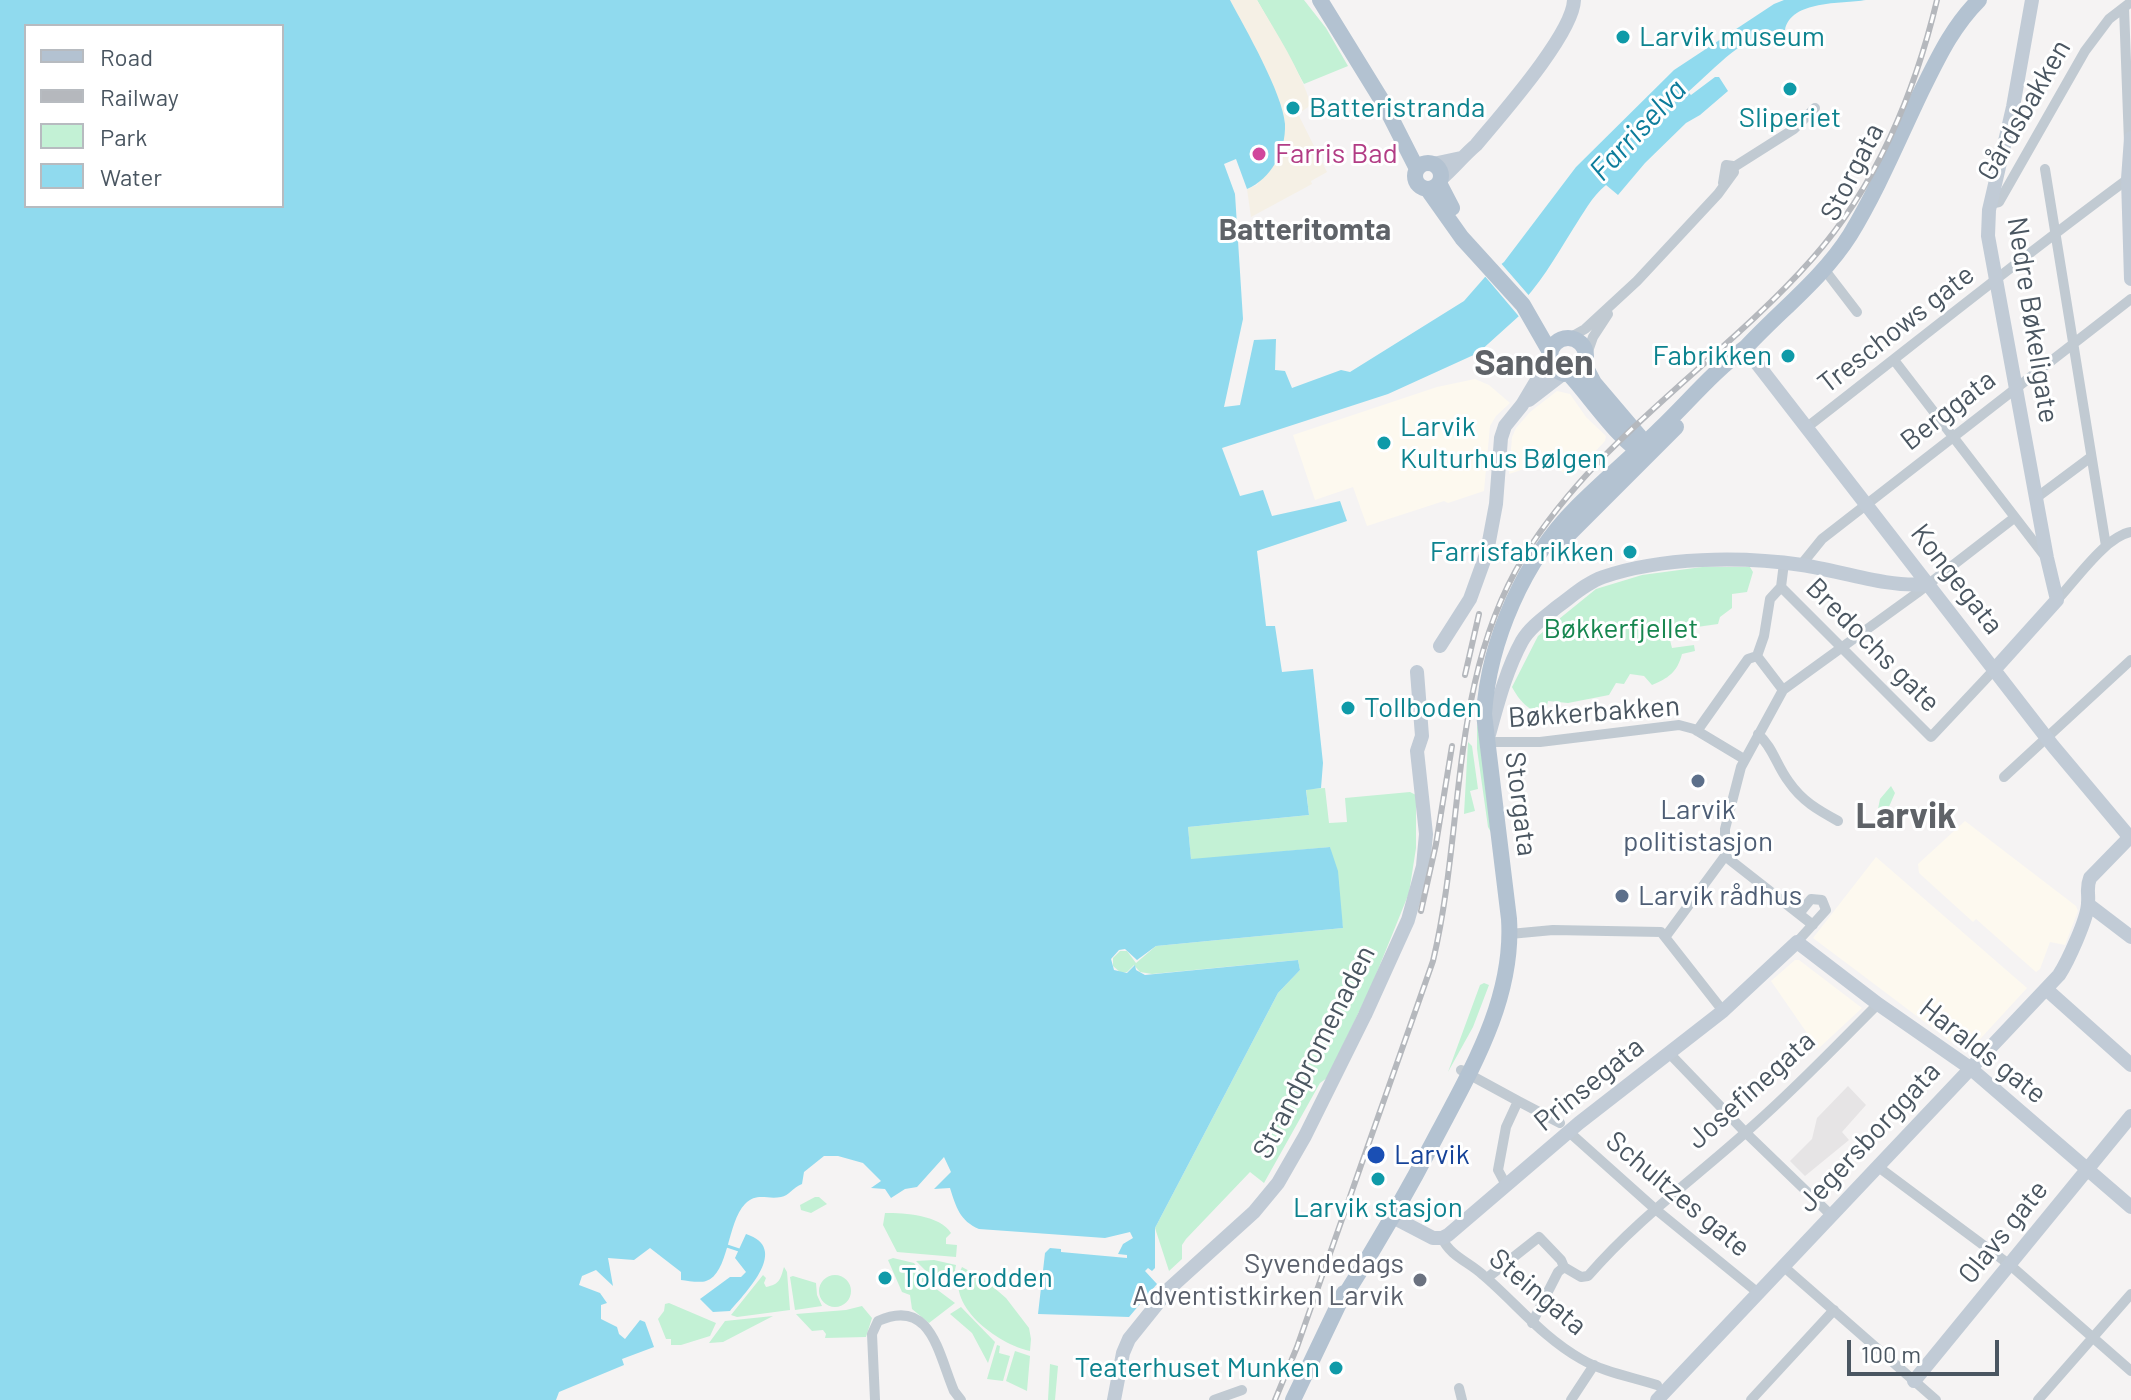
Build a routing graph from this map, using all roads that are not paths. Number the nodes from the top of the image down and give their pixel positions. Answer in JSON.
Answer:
{"nodes":[{"id":1,"x":1320,"y":0,"type":"edge"},
{"id":2,"x":1574,"y":0,"type":"edge"},
{"id":3,"x":1979,"y":0,"type":"edge"},
{"id":4,"x":2032,"y":0,"type":"edge"},
{"id":5,"x":2128,"y":5,"type":"edge"},
{"id":6,"x":1815,"y":108,"type":"dead end"},
{"id":7,"x":2130,"y":145,"type":"edge"},
{"id":8,"x":2045,"y":169,"type":"dead end"},
{"id":9,"x":1431,"y":175,"type":"junction"},
{"id":10,"x":2128,"y":179,"type":"junction"},
{"id":11,"x":1990,"y":204,"type":"junction"},
{"id":12,"x":2055,"y":233,"type":"junction"},
{"id":13,"x":1824,"y":269,"type":"junction"},
{"id":14,"x":2131,"y":279,"type":"edge"},
{"id":15,"x":1996,"y":281,"type":"junction"},
{"id":16,"x":2131,"y":299,"type":"edge"},
{"id":17,"x":1616,"y":302,"type":"junction"},
{"id":18,"x":1857,"y":312,"type":"dead end"},
{"id":19,"x":2072,"y":344,"type":"junction"},
{"id":20,"x":1558,"y":347,"type":"junction"},
{"id":21,"x":1745,"y":348,"type":"junction"},
{"id":22,"x":1585,"y":359,"type":"junction"},
{"id":23,"x":1894,"y":360,"type":"junction"},
{"id":24,"x":1566,"y":374,"type":"junction"},
{"id":25,"x":2015,"y":388,"type":"junction"},
{"id":26,"x":1522,"y":405,"type":"junction"},
{"id":27,"x":1806,"y":428,"type":"junction"},
{"id":28,"x":1953,"y":437,"type":"junction"},
{"id":29,"x":1644,"y":450,"type":"junction"},
{"id":30,"x":2091,"y":457,"type":"junction"},
{"id":31,"x":2036,"y":498,"type":"junction"},
{"id":32,"x":1865,"y":504,"type":"junction"},
{"id":33,"x":2014,"y":518,"type":"junction"},
{"id":34,"x":2131,"y":532,"type":"edge"},
{"id":35,"x":2106,"y":546,"type":"junction"},
{"id":36,"x":2047,"y":558,"type":"junction"},
{"id":37,"x":1784,"y":563,"type":"junction"},
{"id":38,"x":1801,"y":565,"type":"junction"},
{"id":39,"x":1927,"y":584,"type":"junction"},
{"id":40,"x":1781,"y":587,"type":"junction"},
{"id":41,"x":2057,"y":600,"type":"junction"},
{"id":42,"x":1440,"y":646,"type":"dead end"},
{"id":43,"x":1842,"y":648,"type":"junction"},
{"id":44,"x":1757,"y":656,"type":"junction"},
{"id":45,"x":2131,"y":660,"type":"edge"},
{"id":46,"x":1994,"y":670,"type":"junction"},
{"id":47,"x":1417,"y":672,"type":"dead end"},
{"id":48,"x":1783,"y":690,"type":"junction"},
{"id":49,"x":1493,"y":699,"type":"junction"},
{"id":50,"x":1697,"y":731,"type":"junction"},
{"id":51,"x":1758,"y":734,"type":"junction"},
{"id":52,"x":2045,"y":736,"type":"junction"},
{"id":53,"x":1487,"y":742,"type":"junction"},
{"id":54,"x":1744,"y":759,"type":"junction"},
{"id":55,"x":2004,"y":777,"type":"dead end"},
{"id":56,"x":1838,"y":821,"type":"dead end"},
{"id":57,"x":2130,"y":838,"type":"edge"},
{"id":58,"x":1725,"y":856,"type":"junction"},
{"id":59,"x":2089,"y":905,"type":"junction"},
{"id":60,"x":1799,"y":914,"type":"junction"},
{"id":61,"x":1813,"y":925,"type":"junction"},
{"id":62,"x":1510,"y":934,"type":"junction"},
{"id":63,"x":1666,"y":936,"type":"junction"},
{"id":64,"x":2131,"y":937,"type":"edge"},
{"id":65,"x":1797,"y":942,"type":"junction"},
{"id":66,"x":2046,"y":989,"type":"junction"},
{"id":67,"x":1878,"y":1004,"type":"junction"},
{"id":68,"x":1723,"y":1011,"type":"junction"},
{"id":69,"x":1669,"y":1053,"type":"junction"},
{"id":70,"x":2131,"y":1065,"type":"edge"},
{"id":71,"x":1970,"y":1068,"type":"junction"},
{"id":72,"x":1465,"y":1072,"type":"junction"},
{"id":73,"x":1518,"y":1101,"type":"junction"},
{"id":74,"x":2131,"y":1116,"type":"edge"},
{"id":75,"x":1565,"y":1128,"type":"junction"},
{"id":76,"x":1745,"y":1132,"type":"junction"},
{"id":77,"x":1877,"y":1166,"type":"junction"},
{"id":78,"x":2088,"y":1169,"type":"junction"},
{"id":79,"x":1506,"y":1185,"type":"junction"},
{"id":80,"x":2131,"y":1207,"type":"edge"},
{"id":81,"x":1654,"y":1208,"type":"junction"},
{"id":82,"x":1389,"y":1215,"type":"junction"},
{"id":83,"x":1831,"y":1215,"type":"junction"},
{"id":84,"x":1442,"y":1238,"type":"junction"},
{"id":85,"x":2010,"y":1265,"type":"junction"},
{"id":86,"x":1783,"y":1266,"type":"junction"},
{"id":87,"x":1564,"y":1267,"type":"junction"},
{"id":88,"x":1487,"y":1278,"type":"junction"},
{"id":89,"x":1757,"y":1292,"type":"junction"},
{"id":90,"x":2131,"y":1294,"type":"edge"},
{"id":91,"x":1834,"y":1310,"type":"junction"},
{"id":92,"x":1532,"y":1323,"type":"junction"},
{"id":93,"x":2092,"y":1337,"type":"junction"},
{"id":94,"x":1594,"y":1365,"type":"junction"},
{"id":95,"x":2131,"y":1371,"type":"edge"},
{"id":96,"x":1914,"y":1381,"type":"junction"},
{"id":97,"x":1459,"y":1388,"type":"dead end"},
{"id":98,"x":1242,"y":1390,"type":"dead end"},
{"id":99,"x":1664,"y":1394,"type":"edge"},
{"id":100,"x":875,"y":1400,"type":"edge"},
{"id":101,"x":961,"y":1400,"type":"edge"},
{"id":102,"x":1114,"y":1400,"type":"edge"},
{"id":103,"x":1214,"y":1400,"type":"edge"},
{"id":104,"x":1293,"y":1400,"type":"edge"},
{"id":105,"x":1462,"y":1400,"type":"edge"},
{"id":106,"x":1571,"y":1400,"type":"edge"},
{"id":107,"x":1751,"y":1400,"type":"edge"},
{"id":108,"x":1936,"y":1400,"type":"edge"},
{"id":109,"x":2038,"y":1400,"type":"edge"}],
"edges":[{"from":1,"to":9,"type":"main road"},
{"from":2,"to":9,"type":"main road"},
{"from":3,"to":13,"type":"main road","name":"Storgata"},
{"from":4,"to":11,"type":"main road","name":"Nedre Bøkeligate"},
{"from":5,"to":7,"type":"street"},
{"from":5,"to":11,"type":"street","name":"Gårdsbakken"},
{"from":6,"to":17,"type":"street"},
{"from":7,"to":10,"type":"main road"},
{"from":8,"to":12,"type":"street"},
{"from":9,"to":20,"type":"main road"},
{"from":10,"to":12,"type":"street","name":"Treschows gate"},
{"from":10,"to":14,"type":"main road"},
{"from":11,"to":15,"type":"main road","name":"Nedre Bøkeligate"},
{"from":12,"to":15,"type":"street","name":"Treschows gate"},
{"from":12,"to":19,"type":"street"},
{"from":13,"to":18,"type":"street"},
{"from":13,"to":21,"type":"main road","name":"Storgata"},
{"from":15,"to":23,"type":"street","name":"Treschows gate"},
{"from":15,"to":25,"type":"main road","name":"Nedre Bøkeligate"},
{"from":16,"to":19,"type":"street","name":"Berggata"},
{"from":17,"to":20,"type":"street"},
{"from":17,"to":22,"type":"street"},
{"from":19,"to":25,"type":"street","name":"Berggata"},
{"from":19,"to":30,"type":"street"},
{"from":20,"to":22,"type":"main road"},
{"from":20,"to":24,"type":"main road"},
{"from":20,"to":26,"type":"main road"},
{"from":21,"to":27,"type":"main road","name":"Kongegata"},
{"from":21,"to":29,"type":"main road","name":"Storgata"},
{"from":22,"to":24,"type":"main road"},
{"from":22,"to":29,"type":"main road"},
{"from":23,"to":27,"type":"street","name":"Treschows gate"},
{"from":23,"to":28,"type":"street"},
{"from":24,"to":26,"type":"main road"},
{"from":24,"to":29,"type":"main road"},
{"from":25,"to":28,"type":"street","name":"Berggata"},
{"from":25,"to":31,"type":"main road","name":"Nedre Bøkeligate"},
{"from":26,"to":42,"type":"main road"},
{"from":27,"to":32,"type":"main road","name":"Kongegata"},
{"from":28,"to":32,"type":"street","name":"Berggata"},
{"from":28,"to":33,"type":"street"},
{"from":29,"to":49,"type":"main road","name":"Storgata"},
{"from":30,"to":31,"type":"street"},
{"from":30,"to":35,"type":"street"},
{"from":31,"to":36,"type":"main road","name":"Nedre Bøkeligate"},
{"from":32,"to":38,"type":"street","name":"Berggata"},
{"from":32,"to":39,"type":"main road","name":"Kongegata"},
{"from":33,"to":36,"type":"street"},
{"from":33,"to":39,"type":"street"},
{"from":34,"to":35,"type":"street"},
{"from":35,"to":41,"type":"street"},
{"from":36,"to":41,"type":"main road","name":"Nedre Bøkeligate"},
{"from":37,"to":38,"type":"main road"},
{"from":37,"to":40,"type":"street"},
{"from":37,"to":49,"type":"main road"},
{"from":38,"to":39,"type":"main road"},
{"from":39,"to":43,"type":"street"},
{"from":39,"to":46,"type":"main road","name":"Kongegata"},
{"from":40,"to":43,"type":"street","name":"Bredochs gate"},
{"from":40,"to":44,"type":"street"},
{"from":41,"to":46,"type":"main road"},
{"from":43,"to":46,"type":"street","name":"Bredochs gate"},
{"from":43,"to":48,"type":"street"},
{"from":44,"to":48,"type":"street"},
{"from":44,"to":50,"type":"street"},
{"from":45,"to":52,"type":"street"},
{"from":46,"to":52,"type":"main road","name":"Kongegata"},
{"from":47,"to":102,"type":"main road","name":"Strandpromenaden"},
{"from":48,"to":51,"type":"street"},
{"from":49,"to":53,"type":"main road","name":"Storgata"},
{"from":50,"to":53,"type":"street","name":"Bøkkerbakken"},
{"from":50,"to":54,"type":"street","name":"Bøkkerbakken"},
{"from":51,"to":54,"type":"street"},
{"from":51,"to":56,"type":"street"},
{"from":52,"to":55,"type":"street"},
{"from":52,"to":57,"type":"main road","name":"Kongegata"},
{"from":53,"to":62,"type":"main road","name":"Storgata"},
{"from":54,"to":58,"type":"street"},
{"from":57,"to":59,"type":"main road","name":"Jegersborggata"},
{"from":58,"to":60,"type":"street"},
{"from":58,"to":63,"type":"street"},
{"from":59,"to":64,"type":"main road"},
{"from":59,"to":66,"type":"main road","name":"Jegersborggata"},
{"from":60,"to":61,"type":"street"},
{"from":60,"to":61,"type":"street"},
{"from":61,"to":65,"type":"street","name":"Prinsegata"},
{"from":62,"to":63,"type":"street"},
{"from":62,"to":72,"type":"main road","name":"Storgata"},
{"from":63,"to":68,"type":"street"},
{"from":65,"to":67,"type":"main road","name":"Haralds gate"},
{"from":65,"to":68,"type":"main road","name":"Prinsegata"},
{"from":66,"to":70,"type":"main road"},
{"from":66,"to":71,"type":"main road","name":"Jegersborggata"},
{"from":67,"to":71,"type":"main road","name":"Haralds gate"},
{"from":67,"to":76,"type":"street","name":"Josefinegata"},
{"from":68,"to":69,"type":"main road","name":"Prinsegata"},
{"from":69,"to":75,"type":"main road","name":"Prinsegata"},
{"from":69,"to":76,"type":"street"},
{"from":71,"to":77,"type":"main road","name":"Jegersborggata"},
{"from":71,"to":78,"type":"main road","name":"Haralds gate"},
{"from":72,"to":73,"type":"street","name":"Schultzes gate"},
{"from":72,"to":82,"type":"main road","name":"Storgata"},
{"from":73,"to":75,"type":"street","name":"Schultzes gate"},
{"from":73,"to":79,"type":"street"},
{"from":74,"to":78,"type":"main road","name":"Olavs gate"},
{"from":75,"to":79,"type":"main road","name":"Prinsegata"},
{"from":75,"to":81,"type":"street","name":"Schultzes gate"},
{"from":76,"to":81,"type":"street","name":"Josefinegata"},
{"from":76,"to":83,"type":"street"},
{"from":77,"to":83,"type":"main road","name":"Jegersborggata"},
{"from":77,"to":85,"type":"street"},
{"from":78,"to":80,"type":"main road","name":"Haralds gate"},
{"from":78,"to":85,"type":"main road","name":"Olavs gate"},
{"from":79,"to":84,"type":"main road","name":"Prinsegata"},
{"from":81,"to":87,"type":"street","name":"Josefinegata"},
{"from":81,"to":89,"type":"street","name":"Schultzes gate"},
{"from":82,"to":84,"type":"main road"},
{"from":82,"to":104,"type":"main road","name":"Storgata"},
{"from":83,"to":86,"type":"main road","name":"Jegersborggata"},
{"from":84,"to":88,"type":"street","name":"Steingata"},
{"from":85,"to":93,"type":"street"},
{"from":85,"to":96,"type":"main road","name":"Olavs gate"},
{"from":86,"to":89,"type":"main road","name":"Jegersborggata"},
{"from":86,"to":91,"type":"street"},
{"from":87,"to":88,"type":"street"},
{"from":87,"to":92,"type":"street"},
{"from":88,"to":92,"type":"street","name":"Steingata"},
{"from":89,"to":99,"type":"main road","name":"Jegersborggata"},
{"from":90,"to":93,"type":"street"},
{"from":91,"to":96,"type":"street"},
{"from":91,"to":107,"type":"street"},
{"from":92,"to":94,"type":"street","name":"Steingata"},
{"from":93,"to":95,"type":"street"},
{"from":93,"to":109,"type":"street"},
{"from":94,"to":99,"type":"street","name":"Steingata"},
{"from":94,"to":106,"type":"street"},
{"from":96,"to":108,"type":"street"},
{"from":97,"to":105,"type":"street"},
{"from":98,"to":103,"type":"street"},
{"from":100,"to":101,"type":"street"}]}
